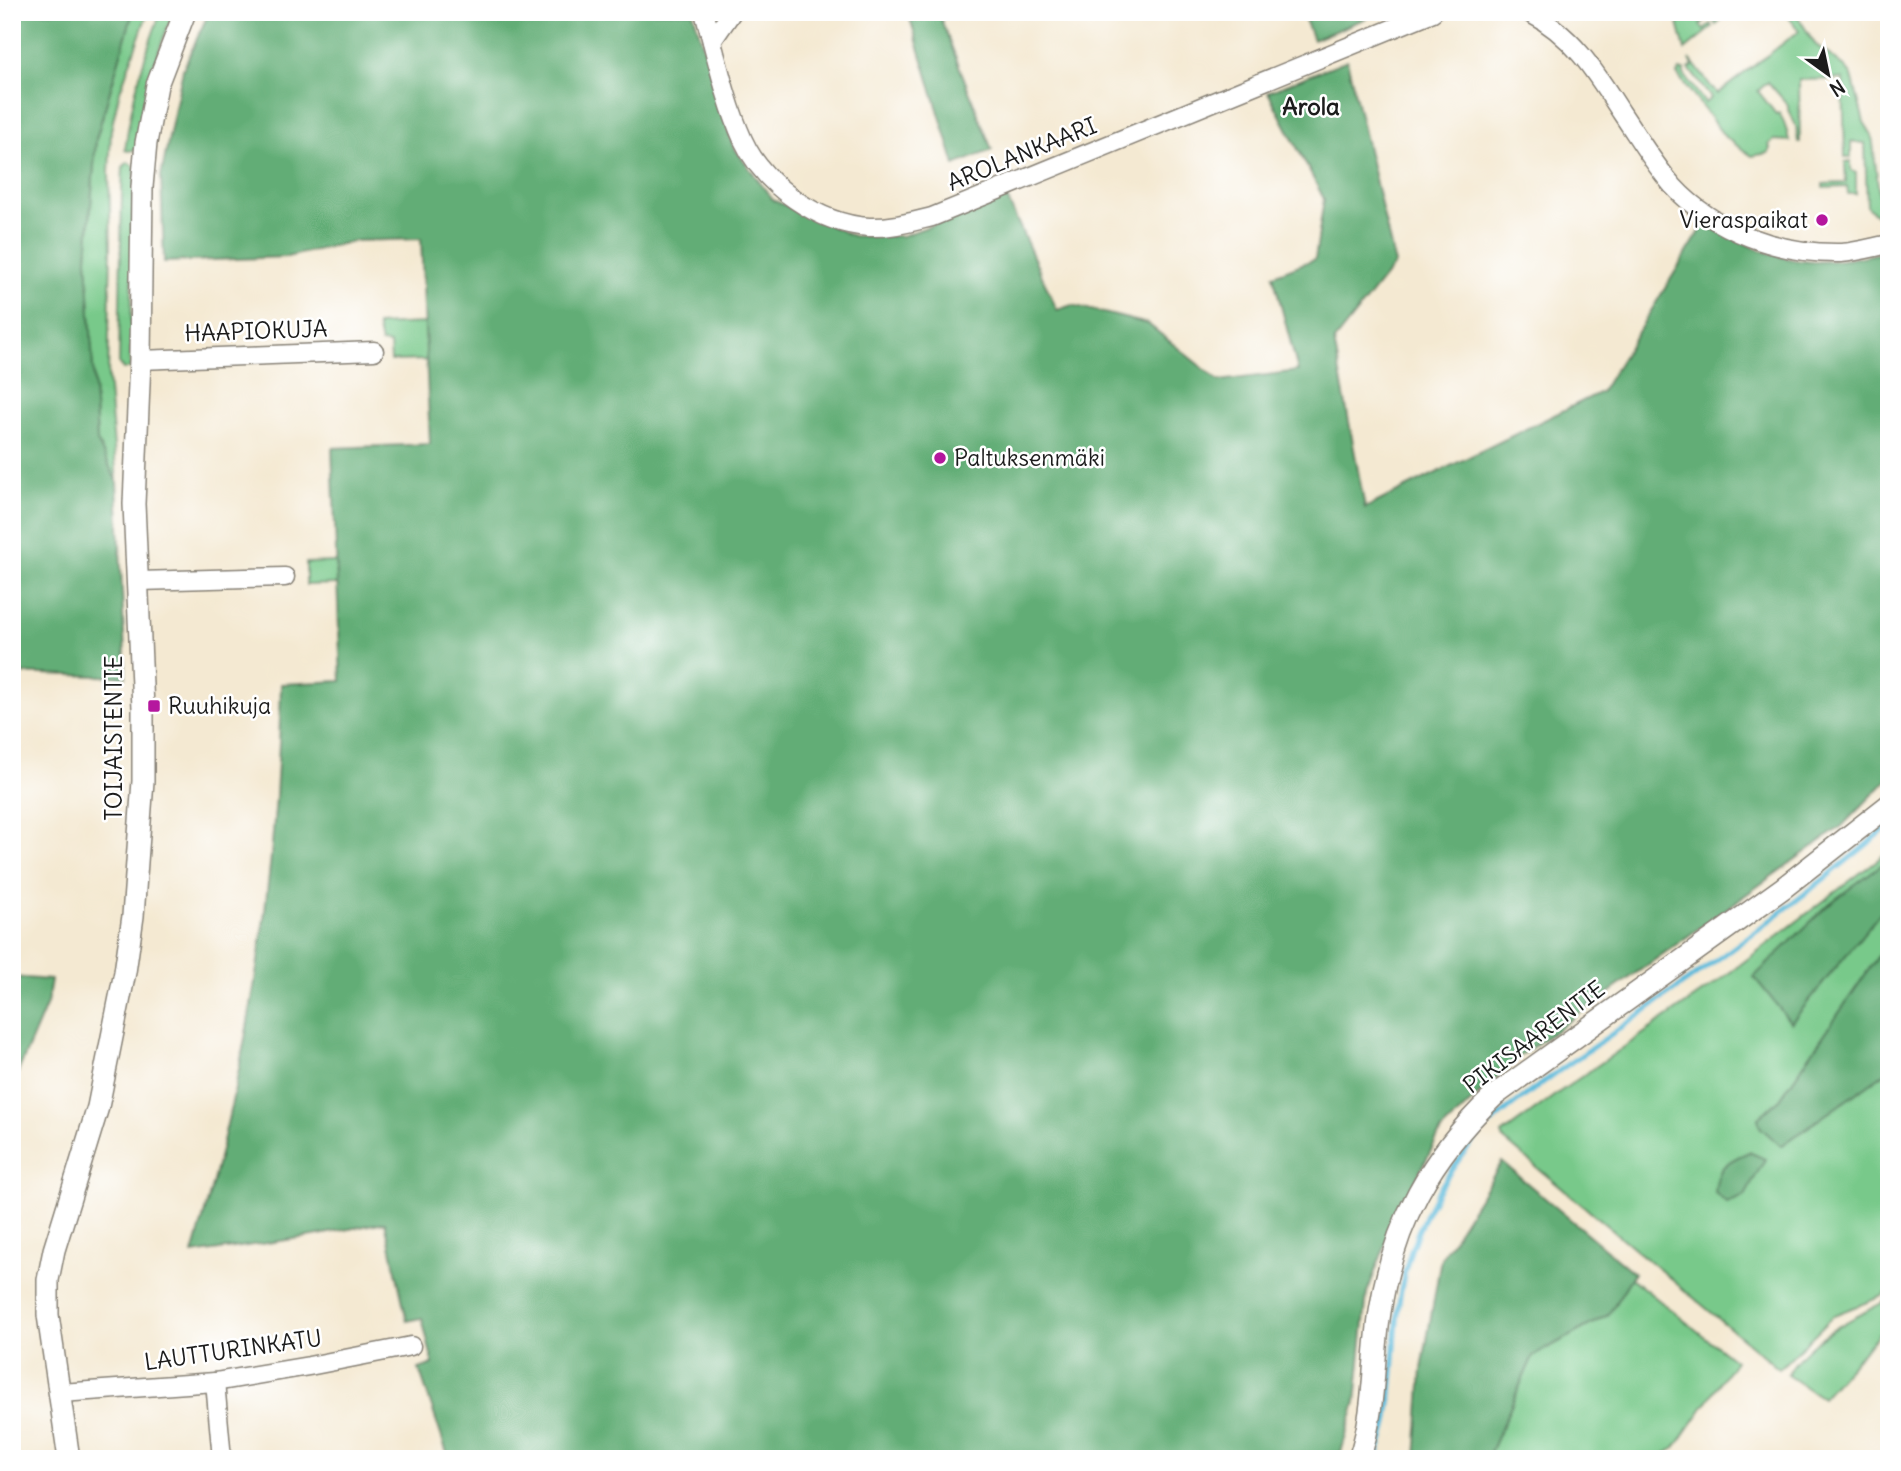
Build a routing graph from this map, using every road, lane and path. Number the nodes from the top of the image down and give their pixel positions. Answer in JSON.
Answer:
{"nodes":[{"id":1,"x":185,"y":12,"type":"edge"},
{"id":2,"x":704,"y":12,"type":"edge"},
{"id":3,"x":732,"y":12,"type":"edge"},
{"id":4,"x":1433,"y":12,"type":"edge"},
{"id":5,"x":1528,"y":12,"type":"edge"},
{"id":6,"x":712,"y":41,"type":"junction"},
{"id":7,"x":1889,"y":244,"type":"edge"},
{"id":8,"x":374,"y":351,"type":"dead end"},
{"id":9,"x":140,"y":360,"type":"junction"},
{"id":10,"x":285,"y":577,"type":"dead end"},
{"id":11,"x":139,"y":582,"type":"junction"},
{"id":12,"x":1889,"y":805,"type":"edge"},
{"id":13,"x":411,"y":1346,"type":"dead end"},
{"id":14,"x":215,"y":1382,"type":"junction"},
{"id":15,"x":61,"y":1393,"type":"junction"},
{"id":16,"x":68,"y":1459,"type":"edge"},
{"id":17,"x":222,"y":1459,"type":"edge"},
{"id":18,"x":1359,"y":1459,"type":"edge"}],
"edges":[{"from":1,"to":9,"type":"street","name":"TOIJAISTENTIE"},
{"from":2,"to":6,"type":"street","name":"AROLANKAARI"},
{"from":3,"to":6,"type":"street"},
{"from":4,"to":6,"type":"street","name":"AROLANKAARI"},
{"from":5,"to":7,"type":"street"},
{"from":8,"to":9,"type":"street","name":"HAAPIOKUJA"},
{"from":9,"to":11,"type":"street","name":"TOIJAISTENTIE"},
{"from":10,"to":11,"type":"street"},
{"from":11,"to":15,"type":"street","name":"TOIJAISTENTIE"},
{"from":12,"to":18,"type":"street","name":"PIKISAARENTIE"},
{"from":13,"to":14,"type":"street","name":"LAUTTURINKATU"},
{"from":14,"to":15,"type":"street","name":"LAUTTURINKATU"},
{"from":14,"to":17,"type":"street"},
{"from":15,"to":16,"type":"street","name":"TOIJAISTENTIE"}]}
